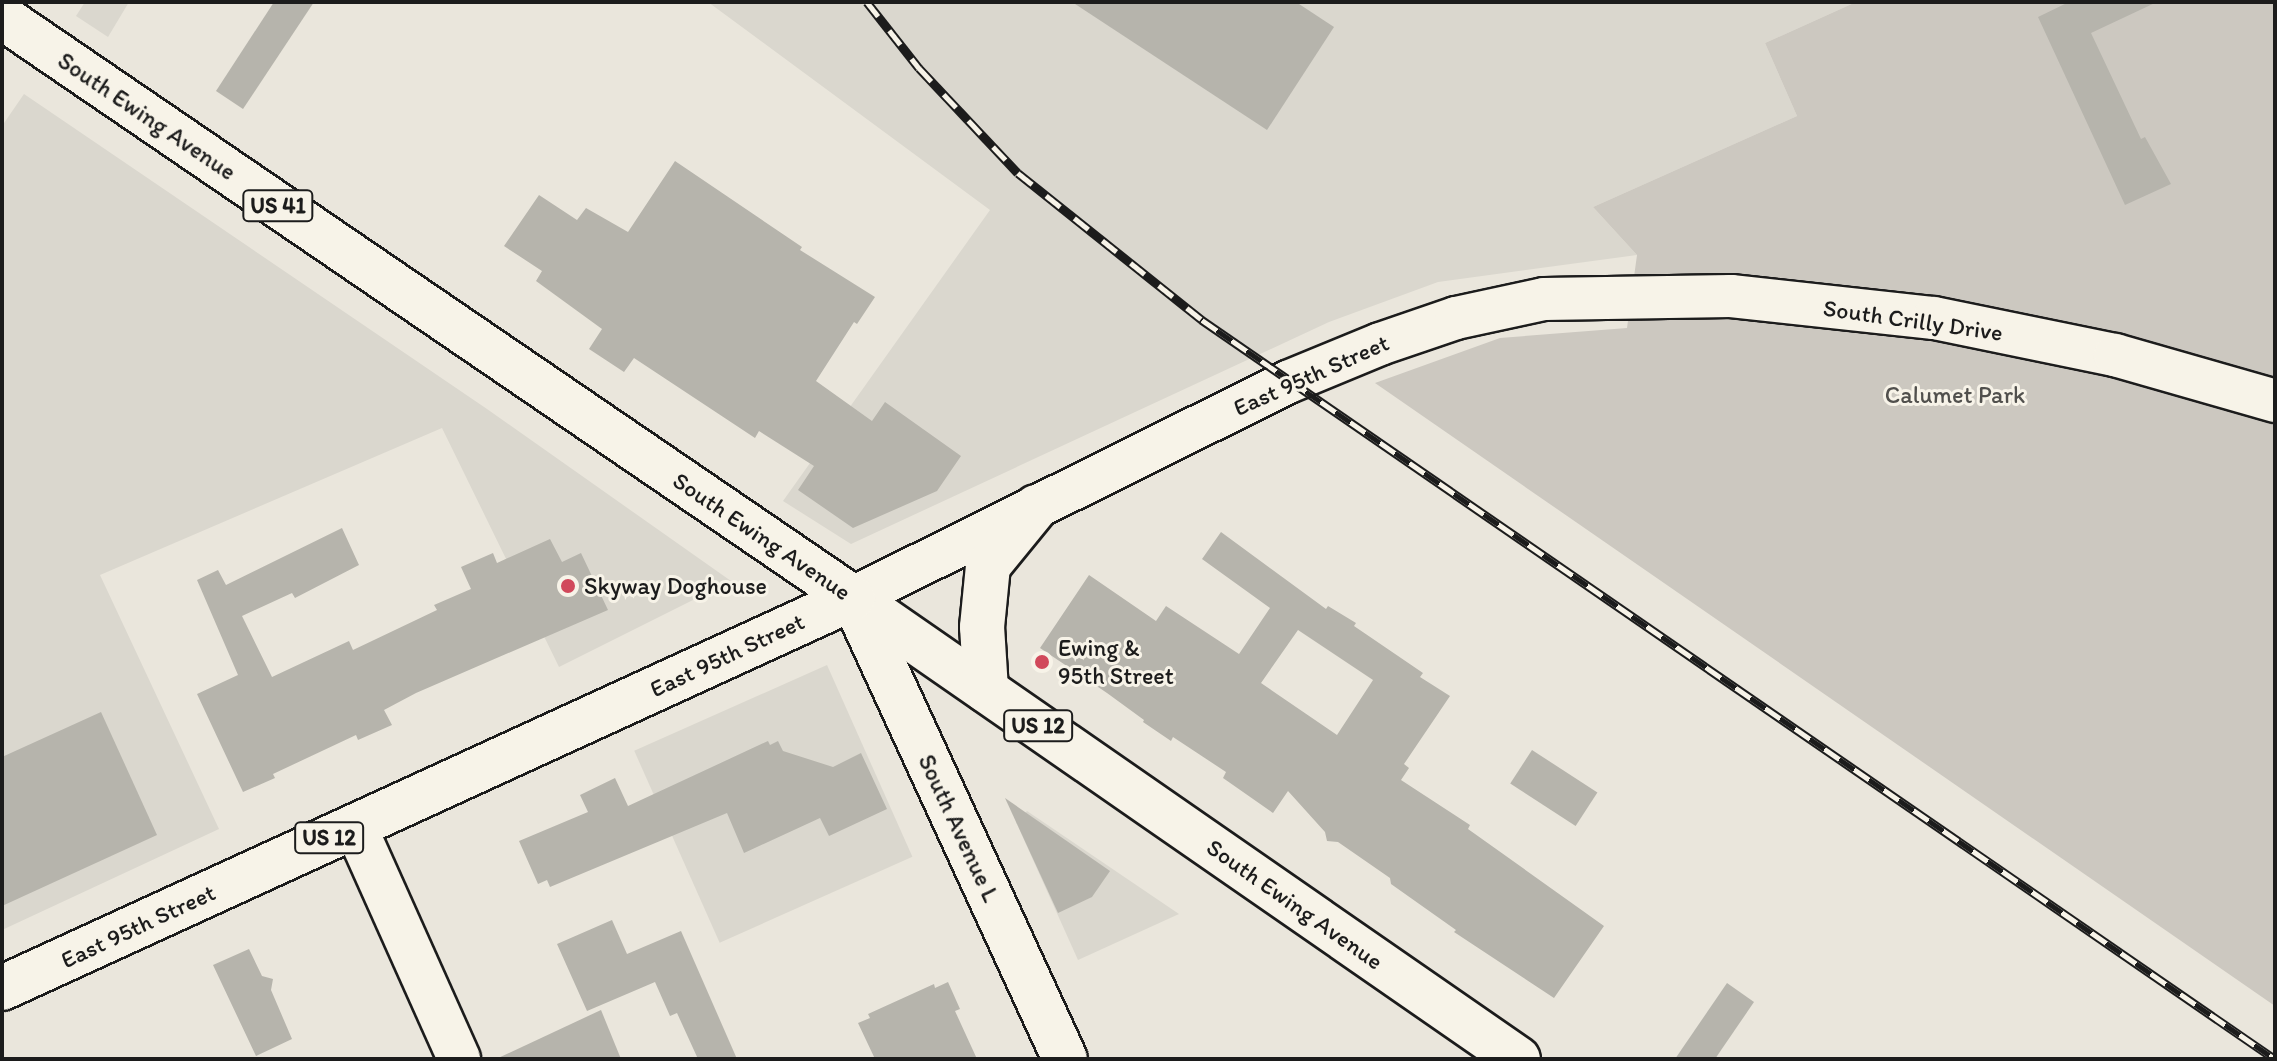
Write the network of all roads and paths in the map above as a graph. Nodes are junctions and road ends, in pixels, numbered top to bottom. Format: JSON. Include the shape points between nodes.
{"nodes":[{"id":1,"x":2,"y":17,"type":"edge"},
{"id":2,"x":1544,"y":299,"type":"joint"},
{"id":3,"x":2275,"y":401,"type":"edge"},
{"id":4,"x":1036,"y":507,"type":"junction"},
{"id":5,"x":853,"y":598,"type":"junction"},
{"id":6,"x":986,"y":690,"type":"junction"},
{"id":7,"x":355,"y":826,"type":"junction"},
{"id":8,"x":2,"y":988,"type":"edge"},
{"id":9,"x":459,"y":1059,"type":"edge"},
{"id":10,"x":1065,"y":1059,"type":"edge"},
{"id":11,"x":1518,"y":1059,"type":"edge"}],
"edges":[{"from":1,"to":5,"type":"main road","name":"South Ewing Avenue","number":"US 41"},
{"from":2,"to":3,"type":"street","name":"South Crilly Drive","via":[[1731,296],[1934,318],[2115,355]]},
{"from":2,"to":4,"type":"street","name":"East 95th Street","via":[[1456,318],[1367,349],[1288,382]]},
{"from":4,"to":5,"type":"street","name":"East 95th Street"},
{"from":4,"to":6,"type":"main road","via":[[988,566],[982,621]]},
{"from":5,"to":6,"type":"main road","name":"South Ewing Avenue","number":"US 12"},
{"from":5,"to":7,"type":"main road","name":"East 95th Street","number":"US 12"},
{"from":5,"to":10,"type":"main road","name":"South Avenue L"},
{"from":6,"to":11,"type":"main road","name":"South Ewing Avenue","number":"US 12"},
{"from":7,"to":8,"type":"main road","name":"East 95th Street","number":"US 12"},
{"from":7,"to":9,"type":"street"}]}
